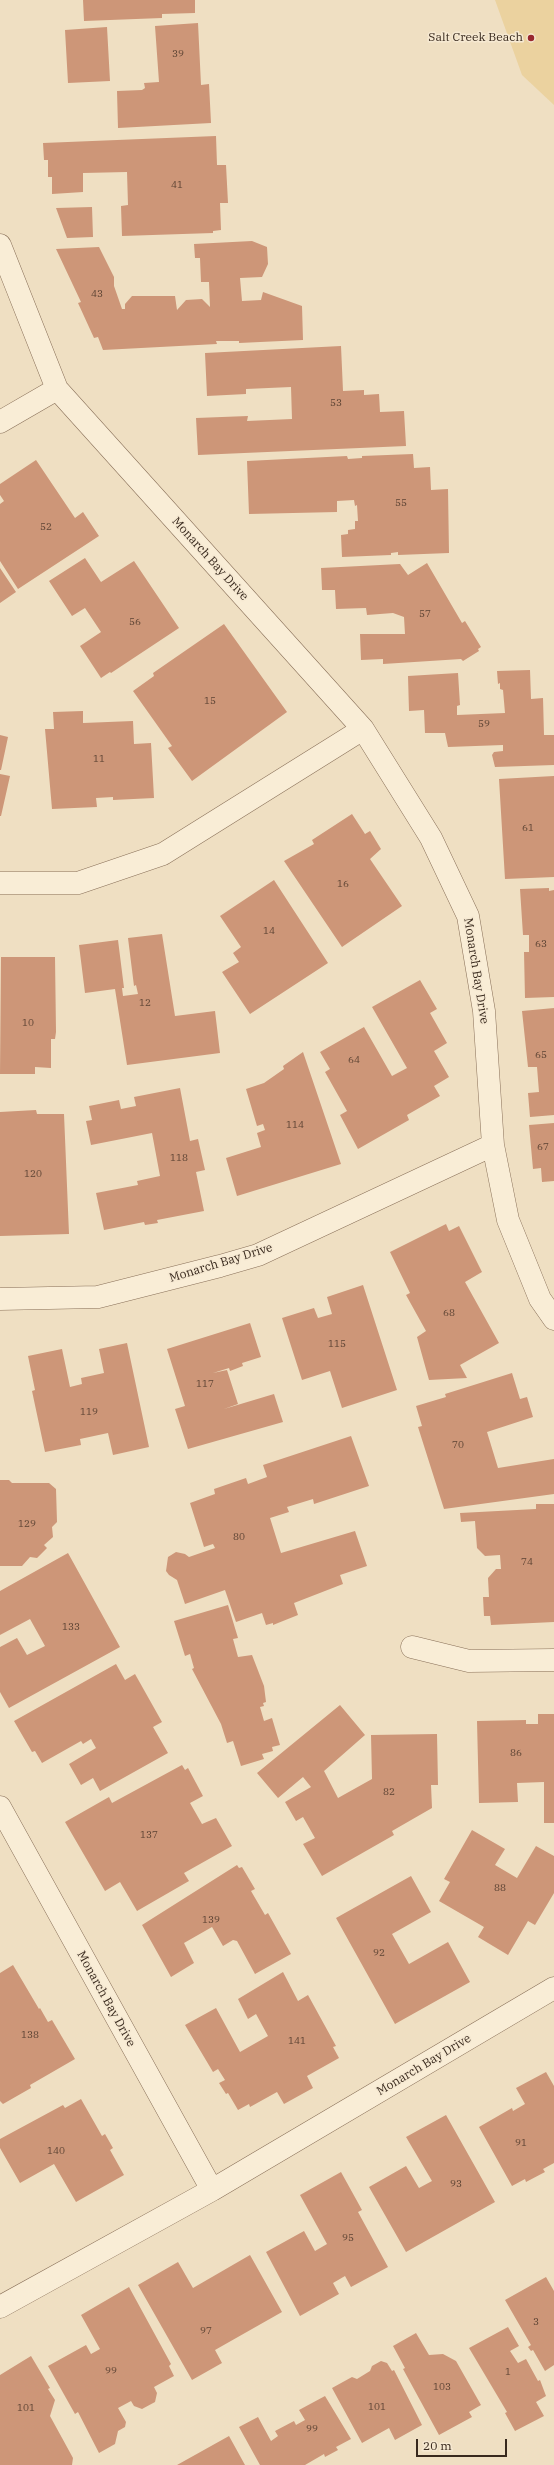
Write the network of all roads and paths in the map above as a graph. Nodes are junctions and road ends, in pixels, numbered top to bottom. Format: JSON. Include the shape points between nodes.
{"nodes":[{"id":1,"x":0,"y":245,"type":"edge"},
{"id":2,"x":57,"y":389,"type":"junction"},
{"id":3,"x":0,"y":422,"type":"edge"},
{"id":4,"x":363,"y":729,"type":"junction"},
{"id":5,"x":0,"y":883,"type":"edge"},
{"id":6,"x":493,"y":1145,"type":"junction"},
{"id":7,"x":0,"y":1299,"type":"edge"},
{"id":8,"x":554,"y":1319,"type":"edge"},
{"id":9,"x":412,"y":1647,"type":"dead end"},
{"id":10,"x":554,"y":1660,"type":"edge"},
{"id":11,"x":0,"y":1807,"type":"edge"},
{"id":12,"x":554,"y":1988,"type":"edge"},
{"id":13,"x":212,"y":2190,"type":"junction"},
{"id":14,"x":0,"y":2307,"type":"edge"}],
"edges":[{"from":1,"to":2,"type":"street","name":"Monarch Bay Drive"},
{"from":2,"to":3,"type":"street"},
{"from":2,"to":4,"type":"street","name":"Monarch Bay Drive"},
{"from":4,"to":5,"type":"street","via":[[163,854],[78,883]]},
{"from":4,"to":6,"type":"street","name":"Monarch Bay Drive","via":[[431,838],[468,916],[484,1011]]},
{"from":6,"to":7,"type":"street","name":"Monarch Bay Drive","via":[[258,1255],[98,1296]]},
{"from":6,"to":8,"type":"street","name":"Monarch Bay Drive","via":[[508,1220],[540,1299]]},
{"from":9,"to":10,"type":"street","via":[[469,1661]]},
{"from":11,"to":13,"type":"street","name":"Monarch Bay Drive"},
{"from":12,"to":13,"type":"street","name":"Monarch Bay Drive"},
{"from":13,"to":14,"type":"street","name":"Monarch Bay Drive"}]}
